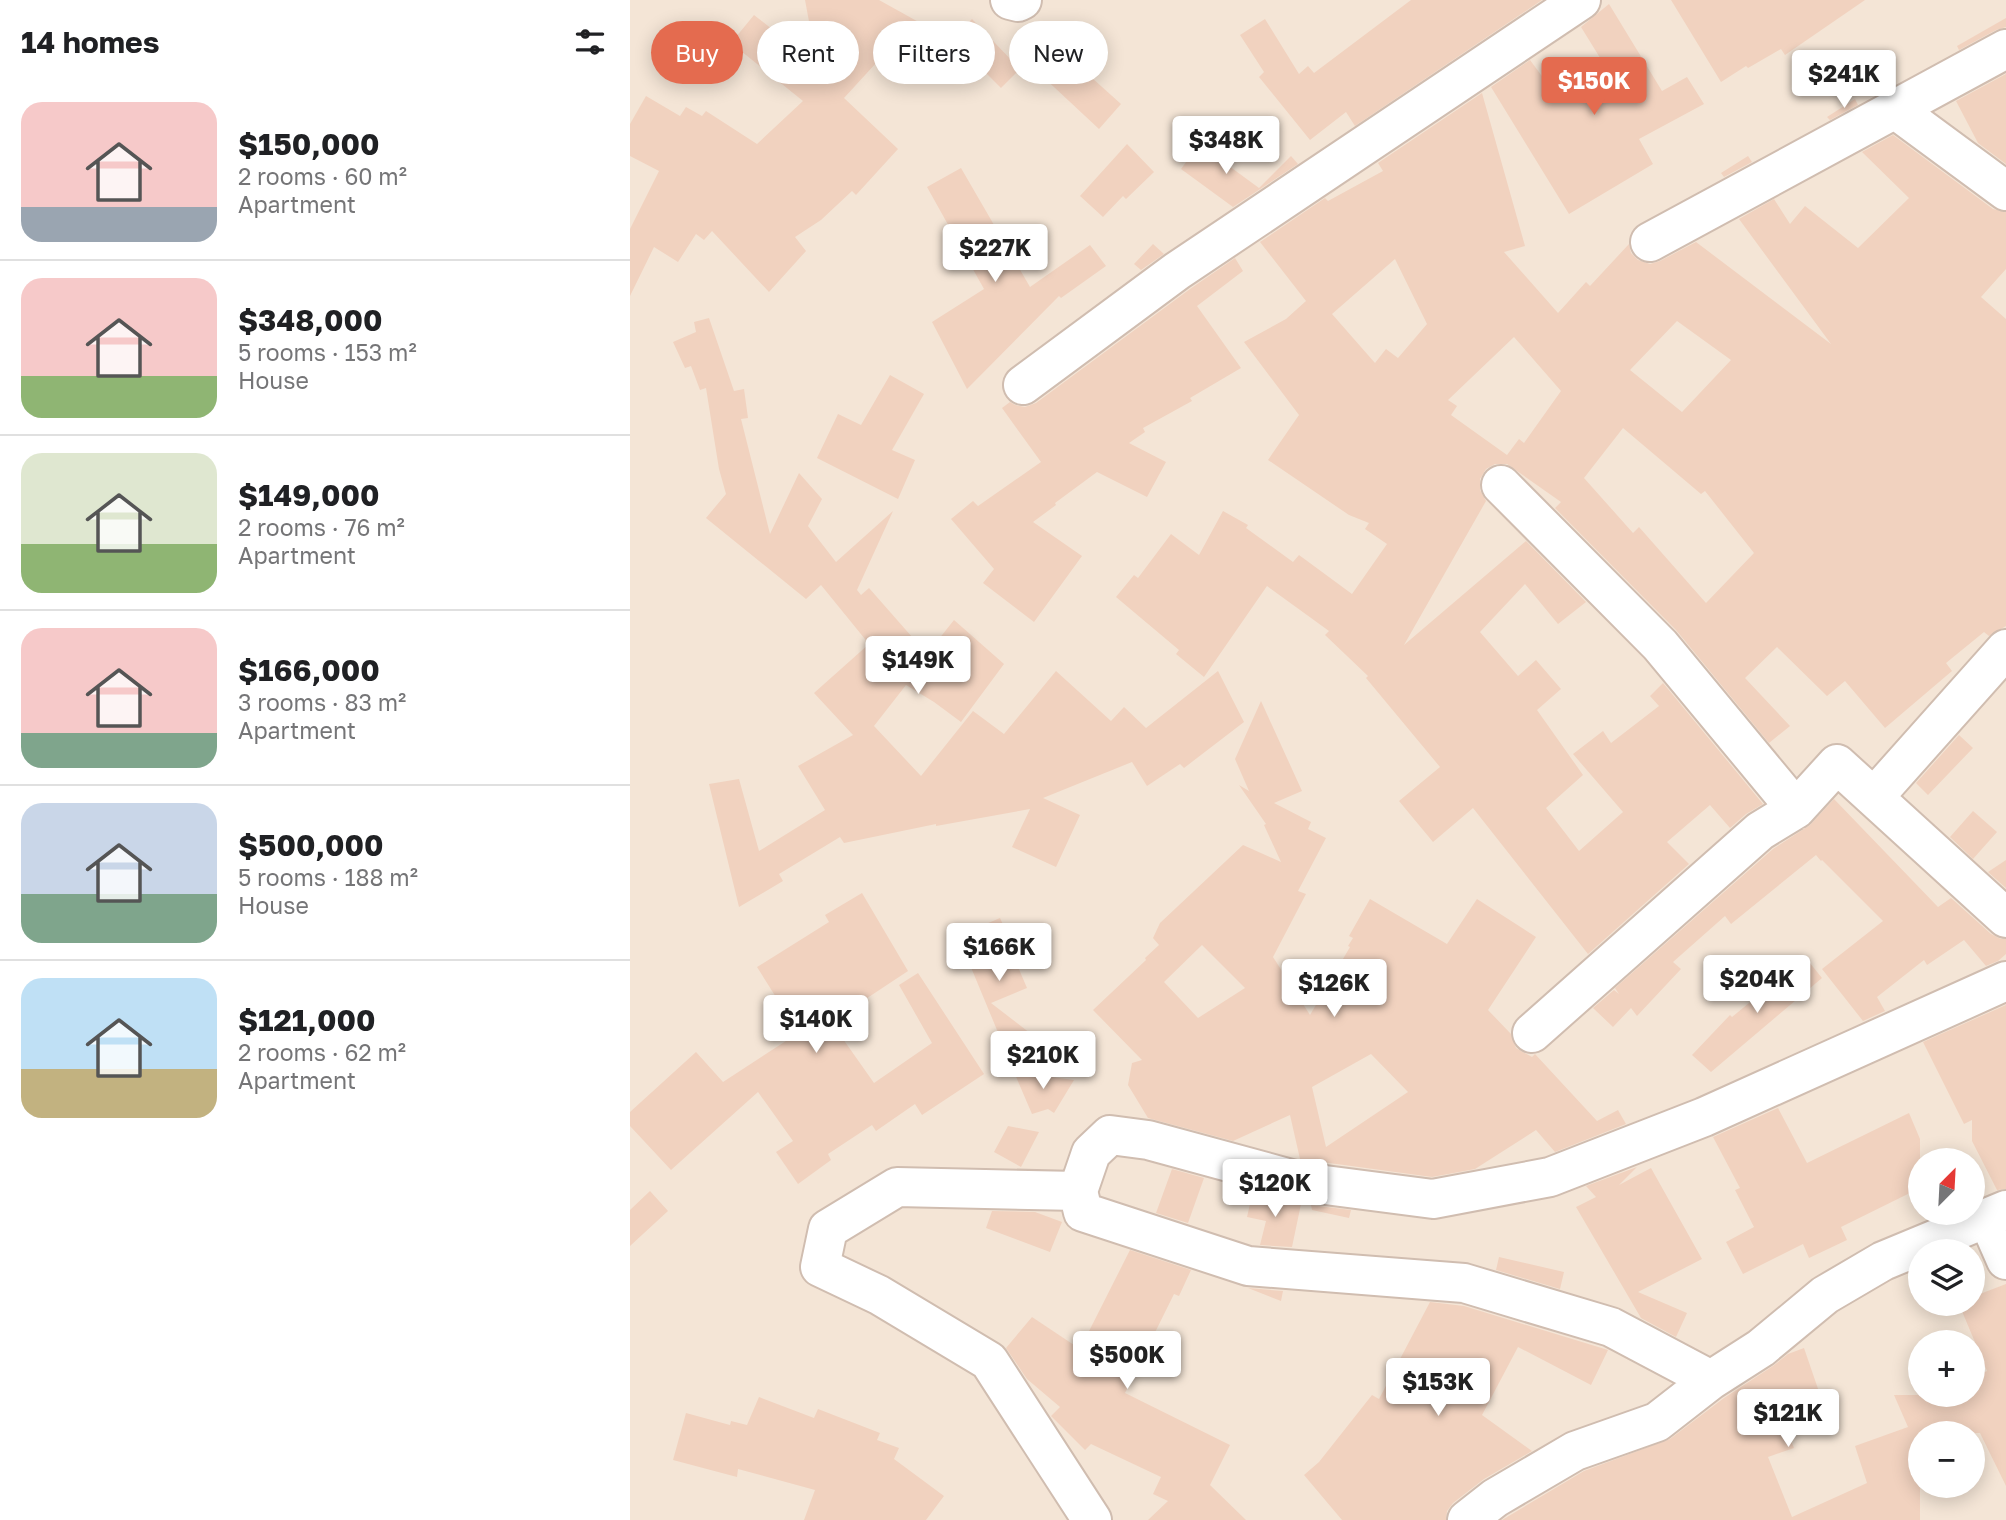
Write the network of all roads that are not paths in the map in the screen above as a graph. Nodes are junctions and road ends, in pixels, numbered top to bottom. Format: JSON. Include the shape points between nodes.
{"nodes":[{"id":1,"x":1010,"y":0,"type":"edge"},
{"id":2,"x":1022,"y":0,"type":"edge"},
{"id":3,"x":1581,"y":0,"type":"edge"},
{"id":4,"x":2006,"y":49,"type":"edge"},
{"id":5,"x":1896,"y":110,"type":"junction"},
{"id":6,"x":2006,"y":191,"type":"edge"},
{"id":7,"x":1650,"y":242,"type":"dead end"},
{"id":8,"x":1023,"y":386,"type":"dead end"},
{"id":9,"x":1501,"y":485,"type":"dead end"},
{"id":10,"x":2006,"y":649,"type":"edge"},
{"id":11,"x":1874,"y":797,"type":"junction"},
{"id":12,"x":1796,"y":808,"type":"junction"},
{"id":13,"x":2006,"y":918,"type":"edge"},
{"id":14,"x":2006,"y":981,"type":"edge"},
{"id":15,"x":1532,"y":1033,"type":"dead end"},
{"id":16,"x":1078,"y":1191,"type":"junction"},
{"id":17,"x":1997,"y":1214,"type":"edge"},
{"id":18,"x":2006,"y":1259,"type":"edge"},
{"id":19,"x":1711,"y":1380,"type":"junction"},
{"id":20,"x":1092,"y":1520,"type":"edge"},
{"id":21,"x":1467,"y":1520,"type":"edge"}],
"edges":[{"from":1,"to":2,"type":"street"},
{"from":3,"to":8,"type":"street","via":[[1177,271]]},
{"from":4,"to":5,"type":"street"},
{"from":5,"to":6,"type":"street"},
{"from":5,"to":7,"type":"street"},
{"from":9,"to":12,"type":"street","via":[[1660,645]]},
{"from":10,"to":11,"type":"street"},
{"from":11,"to":12,"type":"street","via":[[1837,764]]},
{"from":11,"to":13,"type":"street"},
{"from":12,"to":15,"type":"street","via":[[1760,831]]},
{"from":14,"to":16,"type":"street","via":[[1704,1118],[1550,1177],[1433,1199],[1302,1182],[1148,1140],[1110,1135],[1091,1153]]},
{"from":16,"to":19,"type":"street","via":[[1083,1212],[1248,1266],[1464,1283],[1611,1327]]},
{"from":16,"to":20,"type":"street","via":[[897,1187],[828,1229],[820,1267],[879,1295],[989,1361]]},
{"from":17,"to":18,"type":"street"},
{"from":17,"to":19,"type":"street","via":[[1883,1261],[1825,1295],[1761,1348]]},
{"from":19,"to":21,"type":"street","via":[[1657,1422],[1574,1451]]}]}
